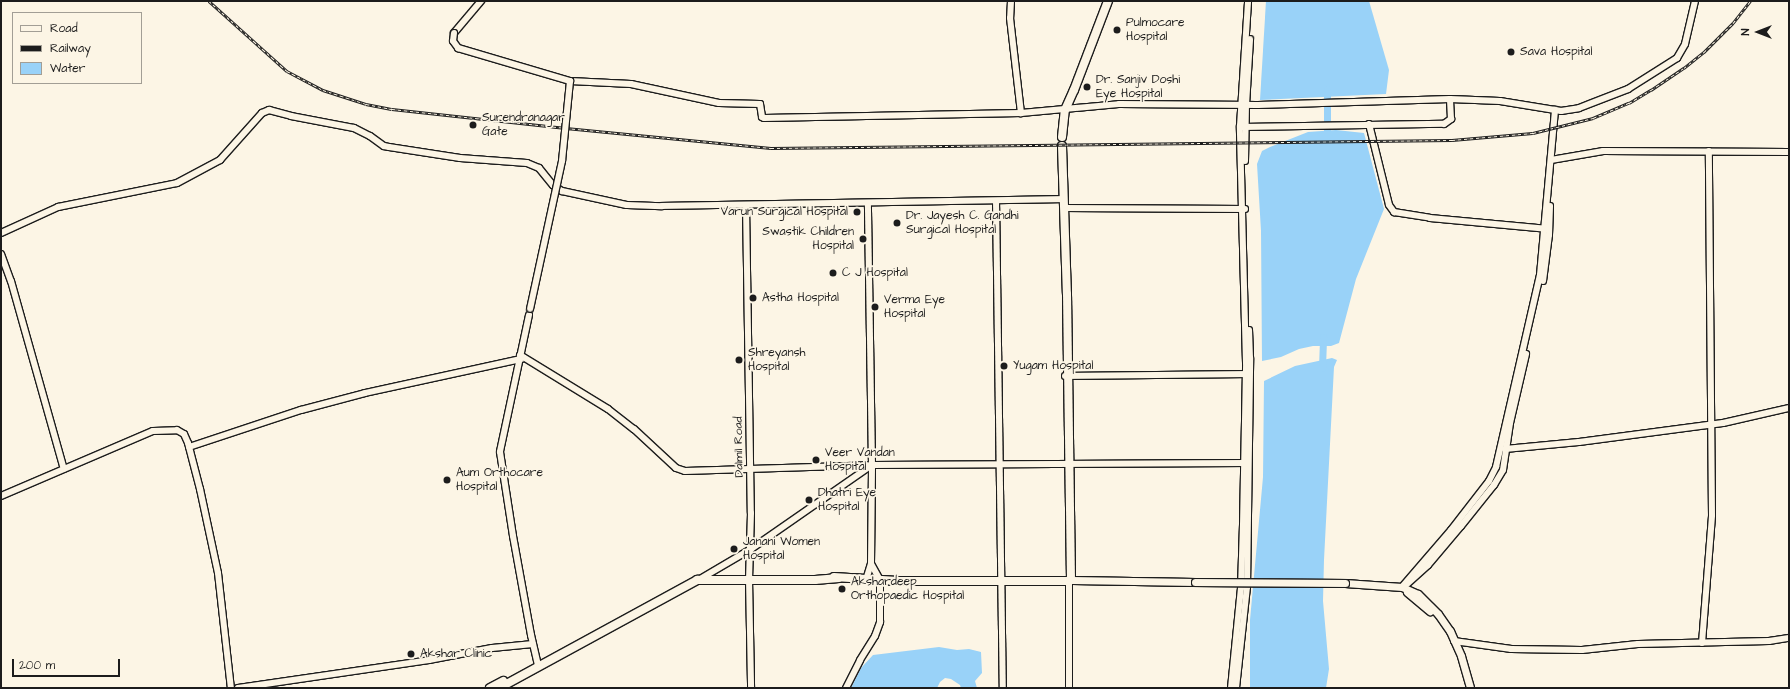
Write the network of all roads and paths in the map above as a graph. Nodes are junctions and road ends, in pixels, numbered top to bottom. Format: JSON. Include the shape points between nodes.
{"nodes":[{"id":1,"x":481,"y":1,"type":"edge"},
{"id":2,"x":1011,"y":1,"type":"edge"},
{"id":3,"x":1104,"y":1,"type":"edge"},
{"id":4,"x":1108,"y":1,"type":"edge"},
{"id":5,"x":1248,"y":1,"type":"edge"},
{"id":6,"x":1253,"y":1,"type":"edge"},
{"id":7,"x":1695,"y":1,"type":"edge"},
{"id":8,"x":1249,"y":19,"type":"junction"},
{"id":9,"x":570,"y":81,"type":"junction"},
{"id":10,"x":1450,"y":99,"type":"junction"},
{"id":11,"x":1068,"y":101,"type":"junction"},
{"id":12,"x":1244,"y":105,"type":"junction"},
{"id":13,"x":1065,"y":110,"type":"junction"},
{"id":14,"x":1555,"y":110,"type":"junction"},
{"id":15,"x":1021,"y":113,"type":"junction"},
{"id":16,"x":1370,"y":124,"type":"junction"},
{"id":17,"x":1243,"y":127,"type":"junction"},
{"id":18,"x":1062,"y":137,"type":"dead end"},
{"id":19,"x":1062,"y":146,"type":"dead end"},
{"id":20,"x":1709,"y":151,"type":"junction"},
{"id":21,"x":1789,"y":152,"type":"edge"},
{"id":22,"x":1551,"y":160,"type":"junction"},
{"id":23,"x":996,"y":201,"type":"junction"},
{"id":24,"x":868,"y":203,"type":"junction"},
{"id":25,"x":1064,"y":204,"type":"junction"},
{"id":26,"x":746,"y":205,"type":"junction"},
{"id":27,"x":1244,"y":209,"type":"junction"},
{"id":28,"x":1547,"y":229,"type":"junction"},
{"id":29,"x":1,"y":233,"type":"edge"},
{"id":30,"x":1,"y":254,"type":"edge"},
{"id":31,"x":520,"y":358,"type":"junction"},
{"id":32,"x":1247,"y":374,"type":"junction"},
{"id":33,"x":1067,"y":376,"type":"junction"},
{"id":34,"x":1789,"y":408,"type":"edge"},
{"id":35,"x":1710,"y":425,"type":"junction"},
{"id":36,"x":189,"y":447,"type":"junction"},
{"id":37,"x":1504,"y":449,"type":"junction"},
{"id":38,"x":1246,"y":463,"type":"junction"},
{"id":39,"x":1000,"y":464,"type":"junction"},
{"id":40,"x":1068,"y":464,"type":"junction"},
{"id":41,"x":872,"y":465,"type":"junction"},
{"id":42,"x":64,"y":468,"type":"junction"},
{"id":43,"x":750,"y":468,"type":"junction"},
{"id":44,"x":1,"y":495,"type":"edge"},
{"id":45,"x":751,"y":549,"type":"junction"},
{"id":46,"x":871,"y":564,"type":"junction"},
{"id":47,"x":700,"y":579,"type":"junction"},
{"id":48,"x":752,"y":579,"type":"junction"},
{"id":49,"x":1069,"y":579,"type":"junction"},
{"id":50,"x":866,"y":580,"type":"junction"},
{"id":51,"x":880,"y":580,"type":"junction"},
{"id":52,"x":1001,"y":580,"type":"junction"},
{"id":53,"x":1402,"y":587,"type":"junction"},
{"id":54,"x":1789,"y":638,"type":"edge"},
{"id":55,"x":1454,"y":641,"type":"junction"},
{"id":56,"x":533,"y":642,"type":"junction"},
{"id":57,"x":1702,"y":643,"type":"junction"},
{"id":58,"x":538,"y":665,"type":"junction"},
{"id":59,"x":231,"y":688,"type":"edge"},
{"id":60,"x":238,"y":688,"type":"edge"},
{"id":61,"x":490,"y":688,"type":"edge"},
{"id":62,"x":499,"y":688,"type":"edge"},
{"id":63,"x":751,"y":688,"type":"edge"},
{"id":64,"x":846,"y":688,"type":"edge"},
{"id":65,"x":1003,"y":688,"type":"edge"},
{"id":66,"x":1069,"y":688,"type":"edge"},
{"id":67,"x":1231,"y":688,"type":"edge"},
{"id":68,"x":1236,"y":688,"type":"edge"},
{"id":69,"x":1466,"y":688,"type":"edge"},
{"id":70,"x":1470,"y":688,"type":"edge"}],
"edges":[{"from":1,"to":9,"type":"street","bridge":true,"via":[[454,33],[453,41],[458,48]]},
{"from":2,"to":15,"type":"street","via":[[1010,18]]},
{"from":3,"to":11,"type":"highway","via":[[1070,88]]},
{"from":4,"to":11,"type":"highway"},
{"from":5,"to":8,"type":"street"},
{"from":6,"to":8,"type":"street"},
{"from":7,"to":14,"type":"street","via":[[1685,44],[1677,58],[1628,90],[1579,108]]},
{"from":8,"to":12,"type":"street"},
{"from":9,"to":15,"type":"street","via":[[631,84],[712,102],[760,104],[764,118]]},
{"from":9,"to":31,"type":"street","bridge":true,"via":[[562,161]]},
{"from":10,"to":12,"type":"street"},
{"from":10,"to":14,"type":"street","via":[[1500,101]]},
{"from":10,"to":16,"type":"street","via":[[1451,119],[1444,124]]},
{"from":11,"to":13,"type":"highway"},
{"from":12,"to":13,"type":"street","via":[[1119,104]]},
{"from":12,"to":17,"type":"street"},
{"from":13,"to":15,"type":"street"},
{"from":13,"to":18,"type":"highway"},
{"from":14,"to":22,"type":"street"},
{"from":16,"to":17,"type":"street"},
{"from":16,"to":28,"type":"street","via":[[1388,205],[1394,212]]},
{"from":17,"to":27,"type":"street"},
{"from":19,"to":25,"type":"highway"},
{"from":20,"to":21,"type":"street"},
{"from":20,"to":22,"type":"street","via":[[1603,151]]},
{"from":20,"to":35,"type":"street"},
{"from":22,"to":28,"type":"street"},
{"from":23,"to":24,"type":"street"},
{"from":23,"to":25,"type":"street"},
{"from":23,"to":39,"type":"street"},
{"from":24,"to":26,"type":"street"},
{"from":24,"to":41,"type":"street"},
{"from":25,"to":27,"type":"street"},
{"from":25,"to":33,"type":"highway"},
{"from":26,"to":29,"type":"street","via":[[627,205],[584,197],[562,191],[539,168],[527,163],[460,158],[384,146],[354,128],[269,110],[262,113],[220,160],[177,183],[58,207]]},
{"from":26,"to":43,"type":"street","name":"Dalmil Road"},
{"from":27,"to":32,"type":"street"},
{"from":28,"to":37,"type":"street","via":[[1537,287],[1506,421]]},
{"from":30,"to":42,"type":"street"},
{"from":31,"to":36,"type":"street","via":[[307,408]]},
{"from":31,"to":43,"type":"street","via":[[608,409],[676,468]]},
{"from":31,"to":56,"type":"street","via":[[501,459]]},
{"from":32,"to":33,"type":"street"},
{"from":32,"to":38,"type":"street"},
{"from":33,"to":40,"type":"highway"},
{"from":34,"to":35,"type":"street"},
{"from":35,"to":37,"type":"street"},
{"from":35,"to":57,"type":"street","via":[[1712,515]]},
{"from":36,"to":42,"type":"street","via":[[184,434],[177,430],[153,432]]},
{"from":36,"to":59,"type":"street","via":[[218,573]]},
{"from":37,"to":53,"type":"street","via":[[1489,481],[1434,552]]},
{"from":38,"to":40,"type":"street"},
{"from":38,"to":67,"type":"street","via":[[1241,588]]},
{"from":38,"to":68,"type":"street","via":[[1247,587]]},
{"from":39,"to":40,"type":"street"},
{"from":39,"to":41,"type":"street"},
{"from":39,"to":52,"type":"street"},
{"from":40,"to":49,"type":"highway"},
{"from":41,"to":43,"type":"street"},
{"from":41,"to":45,"type":"street"},
{"from":41,"to":46,"type":"street"},
{"from":42,"to":44,"type":"street"},
{"from":43,"to":45,"type":"street","name":"Dalmil Road"},
{"from":45,"to":47,"type":"street"},
{"from":45,"to":48,"type":"street","name":"Dalmil Road"},
{"from":46,"to":50,"type":"street"},
{"from":46,"to":51,"type":"street"},
{"from":47,"to":48,"type":"highway"},
{"from":47,"to":58,"type":"highway"},
{"from":48,"to":50,"type":"highway"},
{"from":48,"to":63,"type":"street","name":"Dalmil Road"},
{"from":49,"to":52,"type":"highway"},
{"from":49,"to":53,"type":"main road","bridge":true,"via":[[1345,583]]},
{"from":49,"to":66,"type":"street"},
{"from":50,"to":51,"type":"highway"},
{"from":51,"to":52,"type":"highway","via":[[893,580],[899,577]]},
{"from":51,"to":64,"type":"street","via":[[878,630]]},
{"from":52,"to":65,"type":"street"},
{"from":53,"to":55,"type":"main road","via":[[1418,594],[1429,604]]},
{"from":53,"to":69,"type":"main road","via":[[1428,609],[1443,627],[1457,657]]},
{"from":54,"to":57,"type":"street"},
{"from":55,"to":57,"type":"street","via":[[1511,650],[1593,650],[1638,644]]},
{"from":55,"to":70,"type":"main road"},
{"from":56,"to":58,"type":"street"},
{"from":56,"to":60,"type":"street"},
{"from":58,"to":61,"type":"highway"},
{"from":58,"to":62,"type":"highway"}]}
